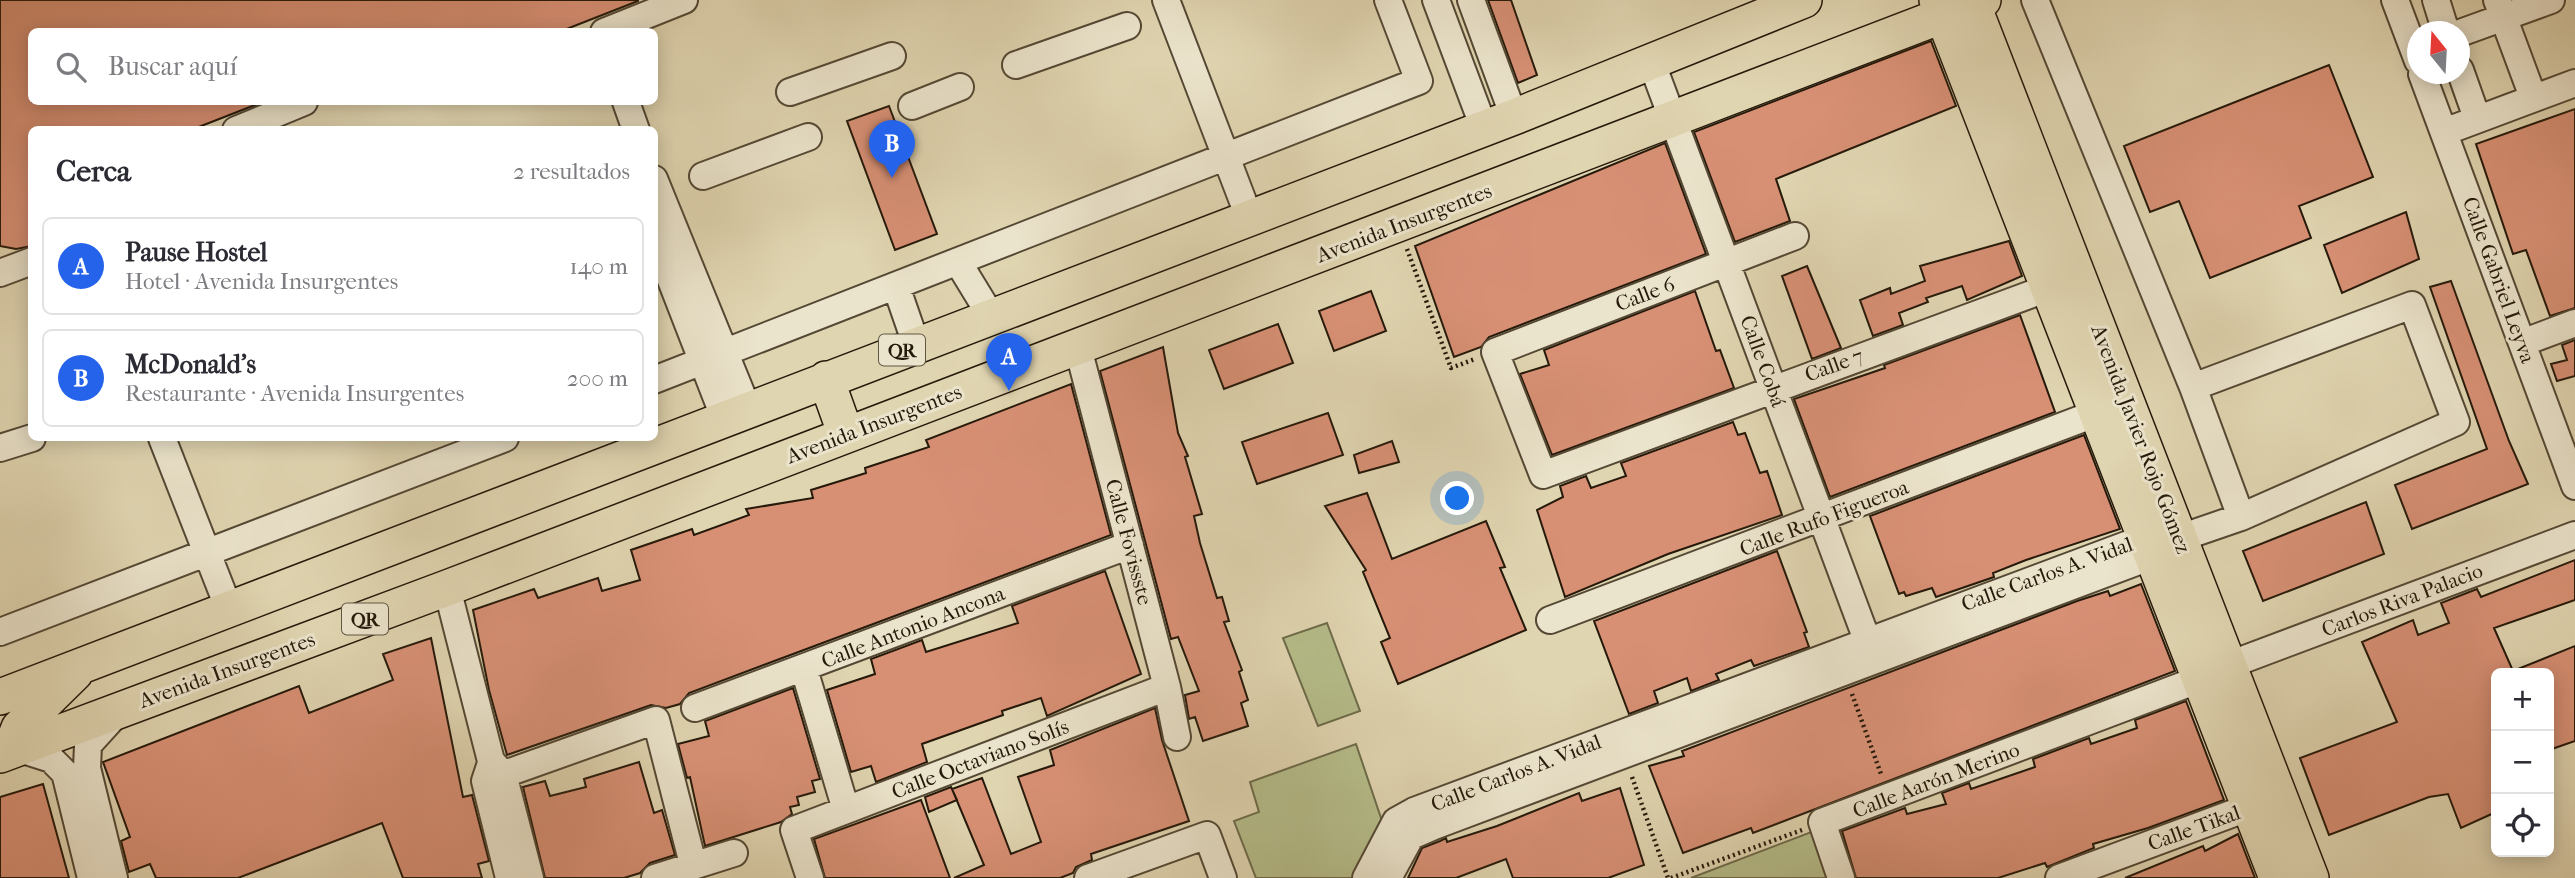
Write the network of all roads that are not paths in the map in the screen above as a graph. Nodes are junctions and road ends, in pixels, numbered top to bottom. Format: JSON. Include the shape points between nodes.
{"nodes":[{"id":1,"x":684,"y":0,"type":"edge"},
{"id":2,"x":1167,"y":0,"type":"edge"},
{"id":3,"x":1388,"y":0,"type":"edge"},
{"id":4,"x":1436,"y":0,"type":"edge"},
{"id":5,"x":1471,"y":0,"type":"edge"},
{"id":6,"x":1804,"y":0,"type":"edge"},
{"id":7,"x":2035,"y":0,"type":"edge"},
{"id":8,"x":2395,"y":0,"type":"edge"},
{"id":9,"x":2436,"y":0,"type":"edge"},
{"id":10,"x":2551,"y":0,"type":"edge"},
{"id":11,"x":1961,"y":4,"type":"edge"},
{"id":12,"x":2500,"y":8,"type":"edge"},
{"id":13,"x":2443,"y":21,"type":"edge"},
{"id":14,"x":1127,"y":26,"type":"dead end"},
{"id":15,"x":2470,"y":26,"type":"edge"},
{"id":16,"x":614,"y":28,"type":"edge"},
{"id":17,"x":2407,"y":33,"type":"edge"},
{"id":18,"x":892,"y":56,"type":"dead end"},
{"id":19,"x":1651,"y":61,"type":"junction"},
{"id":20,"x":1016,"y":65,"type":"dead end"},
{"id":21,"x":2575,"y":83,"type":"edge"},
{"id":22,"x":2426,"y":84,"type":"edge"},
{"id":23,"x":2464,"y":84,"type":"edge"},
{"id":24,"x":960,"y":87,"type":"dead end"},
{"id":25,"x":790,"y":92,"type":"dead end"},
{"id":26,"x":2533,"y":97,"type":"junction"},
{"id":27,"x":297,"y":105,"type":"edge"},
{"id":28,"x":627,"y":105,"type":"edge"},
{"id":29,"x":912,"y":106,"type":"dead end"},
{"id":30,"x":2477,"y":118,"type":"junction"},
{"id":31,"x":1673,"y":121,"type":"junction"},
{"id":32,"x":1499,"y":122,"type":"junction"},
{"id":33,"x":246,"y":126,"type":"edge"},
{"id":34,"x":635,"y":126,"type":"edge"},
{"id":35,"x":2444,"y":132,"type":"junction"},
{"id":36,"x":808,"y":137,"type":"dead end"},
{"id":37,"x":1227,"y":157,"type":"junction"},
{"id":38,"x":703,"y":176,"type":"dead end"},
{"id":39,"x":1249,"y":217,"type":"junction"},
{"id":40,"x":1796,"y":236,"type":"dead end"},
{"id":41,"x":658,"y":246,"type":"edge"},
{"id":42,"x":28,"y":262,"type":"edge"},
{"id":43,"x":958,"y":262,"type":"junction"},
{"id":44,"x":1726,"y":262,"type":"junction"},
{"id":45,"x":0,"y":273,"type":"edge"},
{"id":46,"x":896,"y":286,"type":"junction"},
{"id":47,"x":2049,"y":288,"type":"junction"},
{"id":48,"x":990,"y":316,"type":"junction"},
{"id":49,"x":2575,"y":323,"type":"edge"},
{"id":50,"x":2522,"y":343,"type":"junction"},
{"id":51,"x":916,"y":345,"type":"junction"},
{"id":52,"x":1077,"y":348,"type":"junction"},
{"id":53,"x":714,"y":357,"type":"junction"},
{"id":54,"x":658,"y":378,"type":"edge"},
{"id":55,"x":826,"y":379,"type":"junction"},
{"id":56,"x":2193,"y":387,"type":"junction"},
{"id":57,"x":1773,"y":388,"type":"junction"},
{"id":58,"x":2097,"y":413,"type":"junction"},
{"id":59,"x":736,"y":414,"type":"junction"},
{"id":60,"x":846,"y":435,"type":"junction"},
{"id":61,"x":28,"y":439,"type":"edge"},
{"id":62,"x":163,"y":441,"type":"edge"},
{"id":63,"x":497,"y":441,"type":"edge"},
{"id":64,"x":0,"y":448,"type":"edge"},
{"id":65,"x":1542,"y":475,"type":"joint"},
{"id":66,"x":2575,"y":486,"type":"edge"},
{"id":67,"x":2241,"y":517,"type":"junction"},
{"id":68,"x":1822,"y":519,"type":"junction"},
{"id":69,"x":2575,"y":535,"type":"edge"},
{"id":70,"x":2159,"y":544,"type":"junction"},
{"id":71,"x":1130,"y":545,"type":"junction"},
{"id":72,"x":207,"y":552,"type":"junction"},
{"id":73,"x":447,"y":588,"type":"junction"},
{"id":74,"x":229,"y":609,"type":"junction"},
{"id":75,"x":1550,"y":620,"type":"dead end"},
{"id":76,"x":0,"y":632,"type":"edge"},
{"id":77,"x":1871,"y":650,"type":"junction"},
{"id":78,"x":82,"y":665,"type":"junction"},
{"id":79,"x":804,"y":669,"type":"junction"},
{"id":80,"x":2214,"y":672,"type":"junction"},
{"id":81,"x":1167,"y":687,"type":"junction"},
{"id":82,"x":0,"y":697,"type":"edge"},
{"id":83,"x":695,"y":708,"type":"dead end"},
{"id":84,"x":120,"y":710,"type":"junction"},
{"id":85,"x":1177,"y":737,"type":"dead end"},
{"id":86,"x":8,"y":752,"type":"edge"},
{"id":87,"x":493,"y":772,"type":"junction"},
{"id":88,"x":2250,"y":807,"type":"junction"},
{"id":89,"x":846,"y":810,"type":"junction"},
{"id":90,"x":734,"y":853,"type":"dead end"},
{"id":91,"x":693,"y":864,"type":"junction"},
{"id":92,"x":91,"y":878,"type":"edge"},
{"id":93,"x":114,"y":878,"type":"edge"},
{"id":94,"x":509,"y":878,"type":"edge"},
{"id":95,"x":530,"y":878,"type":"edge"},
{"id":96,"x":655,"y":878,"type":"edge"},
{"id":97,"x":810,"y":878,"type":"edge"},
{"id":98,"x":1088,"y":878,"type":"edge"},
{"id":99,"x":1223,"y":878,"type":"edge"},
{"id":100,"x":1366,"y":878,"type":"edge"},
{"id":101,"x":1388,"y":878,"type":"edge"},
{"id":102,"x":1841,"y":878,"type":"edge"},
{"id":103,"x":2059,"y":878,"type":"edge"},
{"id":104,"x":2277,"y":878,"type":"edge"},
{"id":105,"x":2311,"y":878,"type":"edge"}],
"edges":[{"from":1,"to":16,"type":"street"},
{"from":2,"to":37,"type":"street"},
{"from":3,"to":37,"type":"street","via":[[1419,81]]},
{"from":4,"to":32,"type":"street"},
{"from":5,"to":32,"type":"street"},
{"from":6,"to":19,"type":"main road","number":"QR"},
{"from":7,"to":56,"type":"street"},
{"from":8,"to":17,"type":"street"},
{"from":9,"to":13,"type":"street"},
{"from":10,"to":12,"type":"street"},
{"from":11,"to":31,"type":"main road","name":"Avenida Insurgentes","number":"QR"},
{"from":11,"to":47,"type":"main road","name":"Avenida Javier Rojo Gómez"},
{"from":11,"to":70,"type":"main road","name":"Avenida Javier Rojo Gómez"},
{"from":12,"to":15,"type":"street"},
{"from":12,"to":26,"type":"street"},
{"from":14,"to":20,"type":"street"},
{"from":18,"to":25,"type":"street"},
{"from":19,"to":31,"type":"street","name":"Calle Cobá"},
{"from":19,"to":32,"type":"main road","number":"QR"},
{"from":21,"to":26,"type":"street"},
{"from":22,"to":35,"type":"street","name":"Calle Gabriel Leyva"},
{"from":23,"to":30,"type":"street"},
{"from":24,"to":29,"type":"street"},
{"from":26,"to":30,"type":"street"},
{"from":27,"to":33,"type":"street"},
{"from":28,"to":34,"type":"street"},
{"from":30,"to":35,"type":"street"},
{"from":31,"to":44,"type":"street","name":"Calle Cobá"},
{"from":31,"to":52,"type":"main road","name":"Avenida Insurgentes","number":"QR"},
{"from":32,"to":39,"type":"main road","number":"QR"},
{"from":35,"to":50,"type":"street","name":"Calle Gabriel Leyva"},
{"from":36,"to":38,"type":"street"},
{"from":37,"to":39,"type":"street"},
{"from":37,"to":43,"type":"street"},
{"from":39,"to":48,"type":"main road","number":"QR"},
{"from":40,"to":44,"type":"street","name":"Calle 6"},
{"from":41,"to":53,"type":"street"},
{"from":42,"to":45,"type":"street"},
{"from":43,"to":46,"type":"street"},
{"from":43,"to":48,"type":"street"},
{"from":44,"to":57,"type":"street","name":"Calle Cobá"},
{"from":44,"to":65,"type":"street","name":"Calle 6","via":[[1495,352]]},
{"from":46,"to":51,"type":"street"},
{"from":46,"to":53,"type":"street"},
{"from":47,"to":57,"type":"street","name":"Calle 7"},
{"from":47,"to":58,"type":"main road","name":"Avenida Javier Rojo Gómez"},
{"from":48,"to":51,"type":"main road","number":"QR"},
{"from":49,"to":50,"type":"street"},
{"from":50,"to":66,"type":"street","name":"Calle Gabriel Leyva"},
{"from":51,"to":55,"type":"main road","number":"QR"},
{"from":52,"to":60,"type":"main road","name":"Avenida Insurgentes","number":"QR"},
{"from":52,"to":71,"type":"street","name":"Calle Fovissste"},
{"from":53,"to":54,"type":"street"},
{"from":53,"to":59,"type":"street"},
{"from":55,"to":59,"type":"main road","number":"QR"},
{"from":55,"to":60,"type":"main road"},
{"from":56,"to":67,"type":"street"},
{"from":56,"to":67,"type":"street","name":"Calle Carlos A. Vidal","via":[[2412,305],[2456,422]]},
{"from":57,"to":65,"type":"street","name":"Calle 7"},
{"from":57,"to":68,"type":"street","name":"Calle Cobá"},
{"from":58,"to":68,"type":"street","name":"Calle Rufo Figueroa"},
{"from":58,"to":70,"type":"main road","name":"Avenida Javier Rojo Gómez"},
{"from":59,"to":74,"type":"main road","number":"QR"},
{"from":60,"to":73,"type":"main road","name":"Avenida Insurgentes","number":"QR"},
{"from":61,"to":64,"type":"street"},
{"from":62,"to":72,"type":"street"},
{"from":63,"to":72,"type":"street"},
{"from":67,"to":70,"type":"street","name":"Calle Carlos A. Vidal"},
{"from":68,"to":75,"type":"street","name":"Calle Rufo Figueroa"},
{"from":68,"to":77,"type":"street","name":"Calle Cobá"},
{"from":69,"to":80,"type":"street","name":"Carlos Riva Palacio"},
{"from":70,"to":77,"type":"street","name":"Calle Carlos A. Vidal"},
{"from":70,"to":80,"type":"main road","name":"Avenida Javier Rojo Gómez"},
{"from":71,"to":79,"type":"street","name":"Calle Antonio Ancona"},
{"from":71,"to":81,"type":"street","name":"Calle Fovissste"},
{"from":72,"to":74,"type":"street"},
{"from":72,"to":76,"type":"street"},
{"from":73,"to":84,"type":"main road","name":"Avenida Insurgentes","number":"QR"},
{"from":73,"to":87,"type":"street"},
{"from":74,"to":78,"type":"main road","number":"QR"},
{"from":77,"to":100,"type":"street","name":"Calle Carlos A. Vidal","via":[[1414,811],[1396,821]]},
{"from":77,"to":101,"type":"street","name":"Calle Carlos A. Vidal","via":[[1845,673],[1411,836]]},
{"from":78,"to":82,"type":"main road","number":"QR"},
{"from":78,"to":86,"type":"main road","via":[[19,728]]},
{"from":79,"to":83,"type":"street","name":"Calle Antonio Ancona"},
{"from":79,"to":89,"type":"street"},
{"from":80,"to":88,"type":"main road","name":"Avenida Javier Rojo Gómez"},
{"from":80,"to":102,"type":"street","name":"Calle Aarón Merino","via":[[1822,822]]},
{"from":80,"to":105,"type":"main road","name":"Avenida Javier Rojo Gómez"},
{"from":81,"to":85,"type":"street","name":"Calle Fovissste"},
{"from":81,"to":89,"type":"street","name":"Calle Octaviano Solís"},
{"from":84,"to":86,"type":"main road","name":"Avenida Insurgentes","number":"QR"},
{"from":84,"to":93,"type":"street","via":[[88,745],[88,768]]},
{"from":86,"to":92,"type":"street","via":[[51,759],[65,773]]},
{"from":87,"to":91,"type":"street","via":[[656,720]]},
{"from":87,"to":94,"type":"street"},
{"from":87,"to":95,"type":"street"},
{"from":88,"to":103,"type":"street","name":"Calle Tikal"},
{"from":88,"to":104,"type":"main road","name":"Avenida Javier Rojo Gómez"},
{"from":89,"to":97,"type":"street","name":"Calle Octaviano Solís","via":[[794,830]]},
{"from":90,"to":91,"type":"street"},
{"from":91,"to":96,"type":"street"},
{"from":98,"to":99,"type":"street","via":[[1207,835]]}]}
